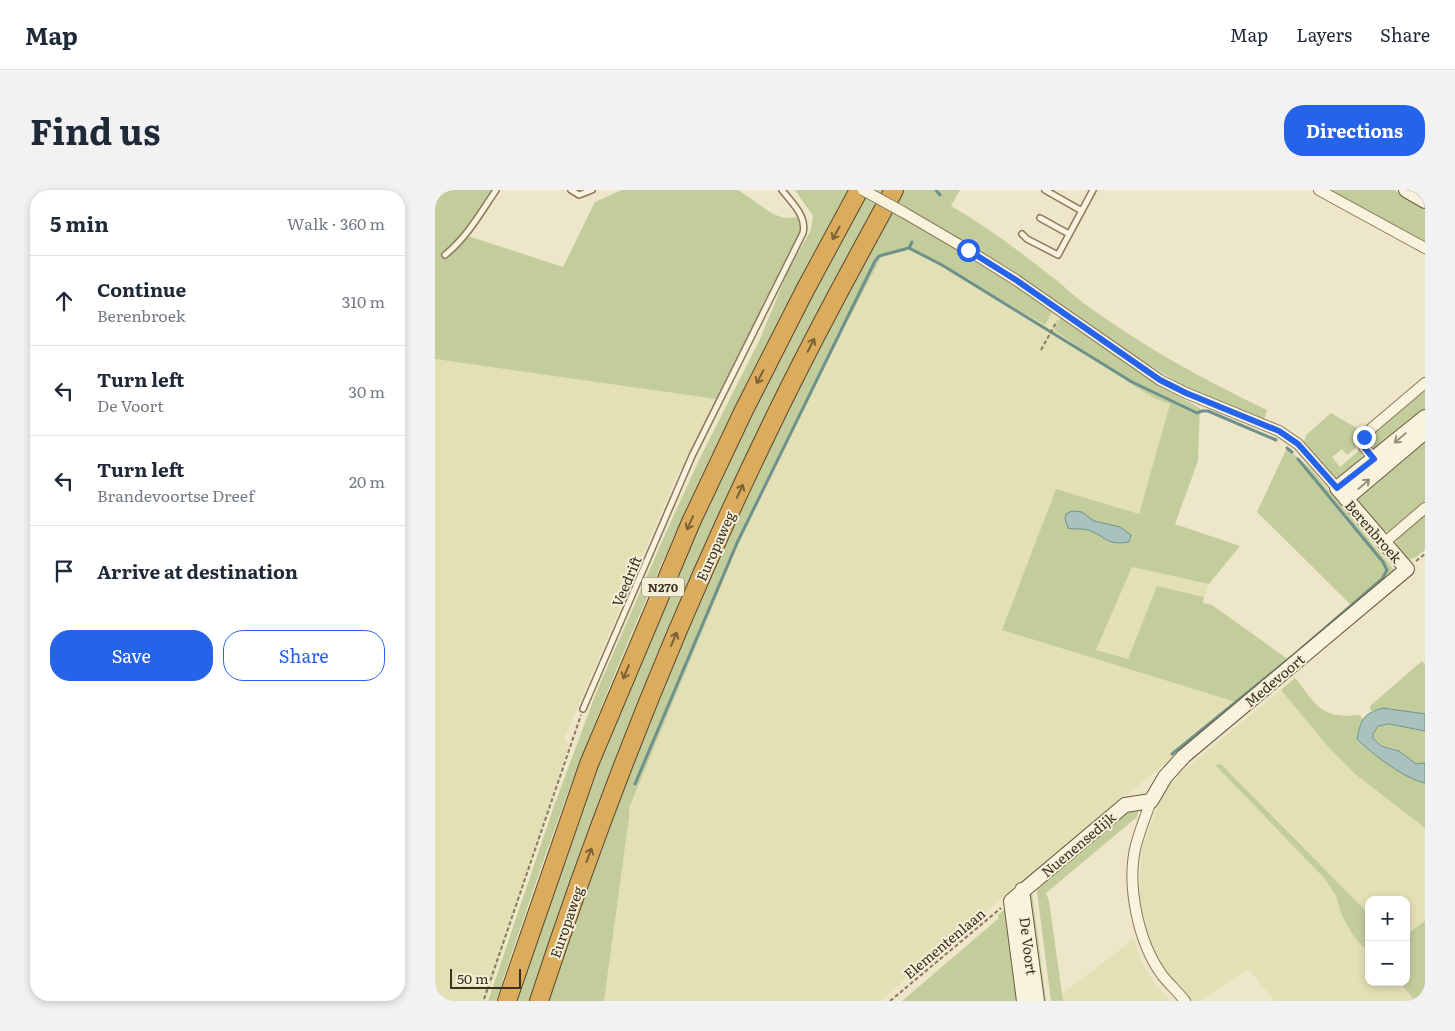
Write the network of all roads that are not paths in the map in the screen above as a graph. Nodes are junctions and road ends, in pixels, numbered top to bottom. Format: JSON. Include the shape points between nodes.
{"nodes":[{"id":1,"x":496,"y":190,"type":"edge"},
{"id":2,"x":571,"y":190,"type":"edge"},
{"id":3,"x":592,"y":190,"type":"edge"},
{"id":4,"x":782,"y":190,"type":"edge"},
{"id":5,"x":859,"y":190,"type":"edge"},
{"id":6,"x":863,"y":190,"type":"edge"},
{"id":7,"x":894,"y":190,"type":"edge"},
{"id":8,"x":1045,"y":190,"type":"edge"},
{"id":9,"x":1093,"y":190,"type":"edge"},
{"id":10,"x":1319,"y":190,"type":"edge"},
{"id":11,"x":1406,"y":190,"type":"edge"},
{"id":12,"x":1425,"y":201,"type":"edge"},
{"id":13,"x":1082,"y":211,"type":"junction"},
{"id":14,"x":1040,"y":218,"type":"dead end"},
{"id":15,"x":1022,"y":234,"type":"dead end"},
{"id":16,"x":1069,"y":234,"type":"junction"},
{"id":17,"x":1425,"y":248,"type":"edge"},
{"id":18,"x":445,"y":255,"type":"dead end"},
{"id":19,"x":1425,"y":383,"type":"edge"},
{"id":20,"x":1425,"y":416,"type":"edge"},
{"id":21,"x":1425,"y":432,"type":"edge"},
{"id":22,"x":1378,"y":464,"type":"junction"},
{"id":23,"x":1342,"y":494,"type":"junction"},
{"id":24,"x":1425,"y":508,"type":"edge"},
{"id":25,"x":1383,"y":543,"type":"junction"},
{"id":26,"x":1407,"y":569,"type":"joint"},
{"id":27,"x":583,"y":709,"type":"road end"},
{"id":28,"x":1151,"y":801,"type":"junction"},
{"id":29,"x":1022,"y":890,"type":"junction"},
{"id":30,"x":1011,"y":900,"type":"joint"},
{"id":31,"x":507,"y":1001,"type":"edge"},
{"id":32,"x":539,"y":1001,"type":"edge"},
{"id":33,"x":1024,"y":1001,"type":"edge"},
{"id":34,"x":1037,"y":1001,"type":"edge"},
{"id":35,"x":1185,"y":1001,"type":"edge"}],
"edges":[{"from":1,"to":18,"type":"lane","via":[[467,234]]},
{"from":2,"to":3,"type":"lane","via":[[579,195]]},
{"from":4,"to":27,"type":"lane","name":"Veedrift","via":[[803,219],[803,233],[692,456]]},
{"from":5,"to":31,"type":"highway","number":"N270","one_way":true,"via":[[744,410],[687,530],[589,764]]},
{"from":6,"to":23,"type":"street","name":"Berenbroek","bridge":true,"via":[[976,255],[1160,380],[1279,431],[1298,444]]},
{"from":32,"to":7,"type":"highway","name":"Europaweg","number":"N270","one_way":true,"via":[[619,774],[693,595],[772,422]]},
{"from":8,"to":13,"type":"lane"},
{"from":9,"to":13,"type":"lane"},
{"from":10,"to":17,"type":"street"},
{"from":11,"to":12,"type":"street"},
{"from":13,"to":16,"type":"lane"},
{"from":14,"to":16,"type":"lane"},
{"from":15,"to":16,"type":"lane","via":[[1058,255]]},
{"from":19,"to":22,"type":"street","via":[[1364,437],[1364,447]]},
{"from":20,"to":22,"type":"street","one_way":true},
{"from":21,"to":22,"type":"street"},
{"from":22,"to":23,"type":"street"},
{"from":23,"to":25,"type":"street","name":"Berenbroek"},
{"from":24,"to":25,"type":"street"},
{"from":25,"to":26,"type":"street","name":"Berenbroek"},
{"from":26,"to":28,"type":"street","name":"Medevoort","via":[[1184,756],[1165,777]]},
{"from":28,"to":29,"type":"street","name":"Nuenensedijk","via":[[1125,805]]},
{"from":28,"to":35,"type":"street","via":[[1135,846],[1133,892],[1137,915],[1152,957],[1161,974]]},
{"from":29,"to":30,"type":"street","name":"Nuenensedijk"},
{"from":29,"to":34,"type":"street","name":"De Voort"},
{"from":30,"to":33,"type":"street","name":"De Voort"}]}
